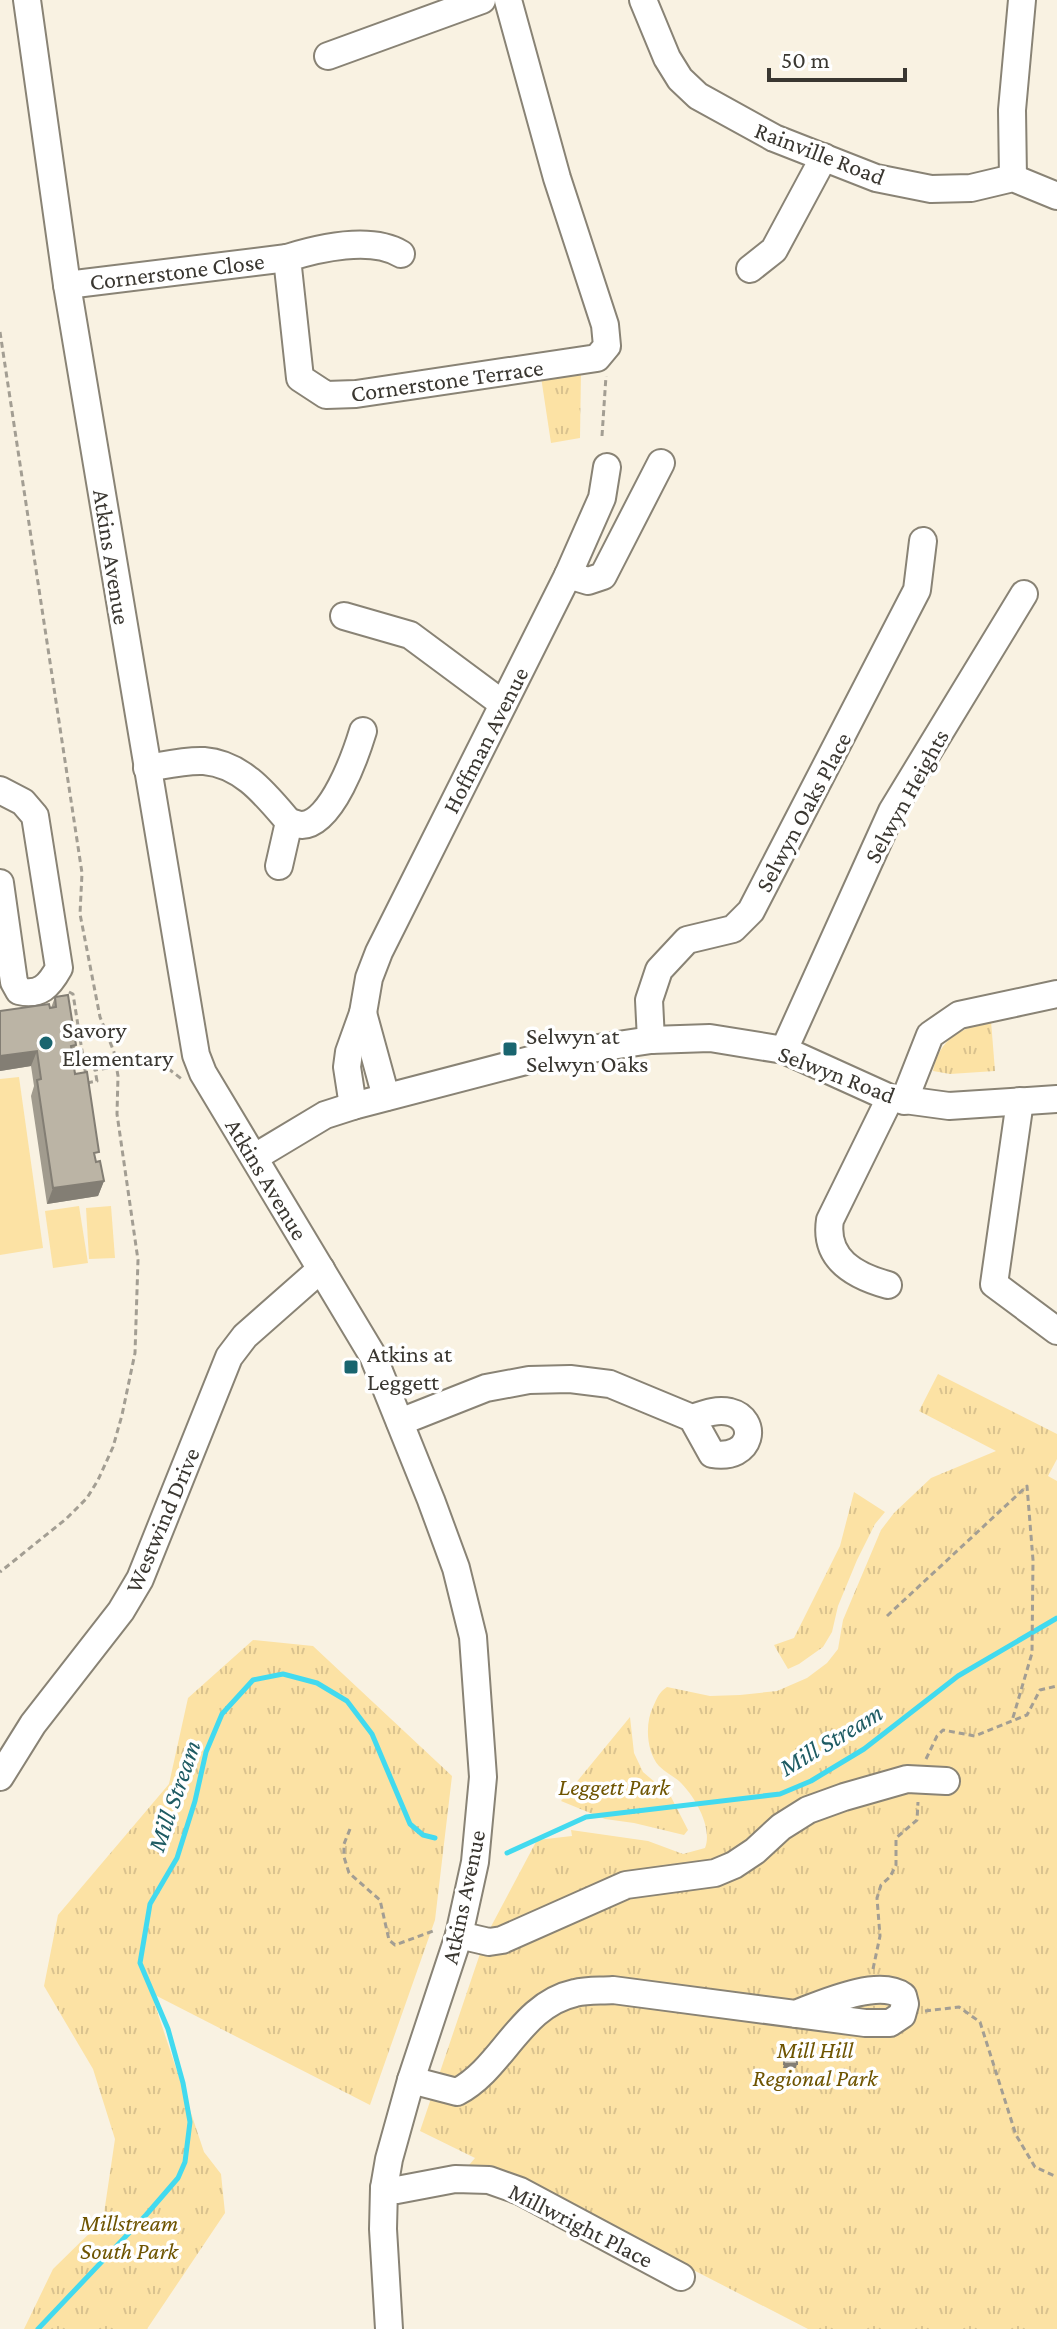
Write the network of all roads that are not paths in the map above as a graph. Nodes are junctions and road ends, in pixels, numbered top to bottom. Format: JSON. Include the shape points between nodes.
{"nodes":[{"id":1,"x":27,"y":0,"type":"edge"},
{"id":2,"x":482,"y":0,"type":"edge"},
{"id":3,"x":508,"y":0,"type":"edge"},
{"id":4,"x":643,"y":0,"type":"edge"},
{"id":5,"x":1022,"y":0,"type":"edge"},
{"id":6,"x":328,"y":56,"type":"dead end"},
{"id":7,"x":824,"y":157,"type":"junction"},
{"id":8,"x":1013,"y":178,"type":"junction"},
{"id":9,"x":1057,"y":196,"type":"edge"},
{"id":10,"x":401,"y":254,"type":"dead end"},
{"id":11,"x":287,"y":258,"type":"junction"},
{"id":12,"x":750,"y":269,"type":"dead end"},
{"id":13,"x":67,"y":285,"type":"junction"},
{"id":14,"x":300,"y":378,"type":"joint"},
{"id":15,"x":661,"y":463,"type":"dead end"},
{"id":16,"x":607,"y":467,"type":"dead end"},
{"id":17,"x":923,"y":541,"type":"dead end"},
{"id":18,"x":568,"y":575,"type":"junction"},
{"id":19,"x":1024,"y":594,"type":"dead end"},
{"id":20,"x":344,"y":616,"type":"dead end"},
{"id":21,"x":503,"y":704,"type":"junction"},
{"id":22,"x":363,"y":731,"type":"dead end"},
{"id":23,"x":147,"y":768,"type":"junction"},
{"id":24,"x":0,"y":790,"type":"edge"},
{"id":25,"x":289,"y":822,"type":"junction"},
{"id":26,"x":279,"y":866,"type":"dead end"},
{"id":27,"x":0,"y":883,"type":"edge"},
{"id":28,"x":1057,"y":994,"type":"edge"},
{"id":29,"x":363,"y":1013,"type":"junction"},
{"id":30,"x":651,"y":1040,"type":"junction"},
{"id":31,"x":784,"y":1050,"type":"junction"},
{"id":32,"x":386,"y":1097,"type":"junction"},
{"id":33,"x":1057,"y":1099,"type":"edge"},
{"id":34,"x":897,"y":1100,"type":"junction"},
{"id":35,"x":1020,"y":1101,"type":"junction"},
{"id":36,"x":353,"y":1106,"type":"junction"},
{"id":37,"x":255,"y":1157,"type":"junction"},
{"id":38,"x":321,"y":1269,"type":"junction"},
{"id":39,"x":888,"y":1285,"type":"dead end"},
{"id":40,"x":1057,"y":1331,"type":"edge"},
{"id":41,"x":692,"y":1418,"type":"dead end"},
{"id":42,"x":400,"y":1422,"type":"junction"},
{"id":43,"x":0,"y":1777,"type":"edge"},
{"id":44,"x":934,"y":1780,"type":"road end"},
{"id":45,"x":459,"y":1935,"type":"junction"},
{"id":46,"x":795,"y":2014,"type":"junction"},
{"id":47,"x":411,"y":2080,"type":"junction"},
{"id":48,"x":384,"y":2188,"type":"junction"},
{"id":49,"x":681,"y":2277,"type":"dead end"},
{"id":50,"x":389,"y":2329,"type":"edge"}],
"edges":[{"from":1,"to":13,"type":"street","name":"Atkins Avenue"},
{"from":2,"to":6,"type":"street"},
{"from":3,"to":14,"type":"street","name":"Cornerstone Terrace","via":[[605,325],[602,366],[356,394],[326,395]]},
{"from":4,"to":7,"type":"street","name":"Rainville Road","via":[[667,58],[698,96],[774,138]]},
{"from":5,"to":8,"type":"street","via":[[1012,110]]},
{"from":7,"to":8,"type":"street","name":"Rainville Road","via":[[876,178],[931,189],[971,188]]},
{"from":7,"to":12,"type":"street","via":[[774,250]]},
{"from":8,"to":9,"type":"street"},
{"from":10,"to":11,"type":"street","name":"Cornerstone Close","via":[[386,245],[323,248]]},
{"from":11,"to":13,"type":"street","name":"Cornerstone Close"},
{"from":11,"to":14,"type":"street","name":"Cornerstone Close"},
{"from":13,"to":23,"type":"street","name":"Atkins Avenue"},
{"from":15,"to":18,"type":"street","via":[[603,576],[588,581]]},
{"from":16,"to":18,"type":"street","name":"Hoffman Avenue","via":[[602,498]]},
{"from":17,"to":30,"type":"street","name":"Selwyn Oaks Place","via":[[917,590],[751,911],[733,929],[687,940],[659,970],[649,1000]]},
{"from":18,"to":21,"type":"street","name":"Hoffman Avenue"},
{"from":19,"to":31,"type":"street","name":"Selwyn Heights","via":[[892,811]]},
{"from":20,"to":21,"type":"street","via":[[410,635]]},
{"from":21,"to":29,"type":"street","name":"Hoffman Avenue","via":[[379,952]]},
{"from":22,"to":25,"type":"street","via":[[353,763],[326,809],[313,822]]},
{"from":23,"to":25,"type":"street","via":[[202,761],[225,766],[245,776]]},
{"from":23,"to":37,"type":"street","name":"Atkins Avenue","via":[[196,1055]]},
{"from":24,"to":27,"type":"street","via":[[23,802],[35,816],[59,968],[52,982],[31,994],[19,991],[14,982]]},
{"from":25,"to":26,"type":"street"},
{"from":28,"to":34,"type":"street","via":[[959,1015],[930,1035]]},
{"from":29,"to":32,"type":"street","name":"Hoffman Avenue"},
{"from":29,"to":36,"type":"street","name":"Hoffman Avenue","via":[[347,1067]]},
{"from":30,"to":31,"type":"street","name":"Selwyn Road","via":[[710,1038]]},
{"from":30,"to":32,"type":"street","name":"Selwyn Road","via":[[545,1056]]},
{"from":31,"to":34,"type":"street","name":"Selwyn Road"},
{"from":32,"to":36,"type":"street","name":"Selwyn Road"},
{"from":33,"to":35,"type":"street","name":"Selwyn Road"},
{"from":34,"to":35,"type":"street","name":"Selwyn Road","via":[[949,1106]]},
{"from":34,"to":39,"type":"street","via":[[830,1220],[828,1234],[831,1247],[853,1272]]},
{"from":35,"to":40,"type":"street","via":[[994,1284]]},
{"from":36,"to":37,"type":"street","name":"Selwyn Road","via":[[325,1115]]},
{"from":37,"to":38,"type":"street","name":"Atkins Avenue"},
{"from":38,"to":42,"type":"street","name":"Atkins Avenue","via":[[373,1356]]},
{"from":38,"to":43,"type":"street","name":"Westwind Drive","via":[[245,1336],[229,1357],[140,1579]]},
{"from":41,"to":42,"type":"street","via":[[610,1384],[570,1379],[486,1388]]},
{"from":42,"to":45,"type":"street","name":"Atkins Avenue","via":[[456,1568],[473,1637],[483,1777],[475,1862]]},
{"from":44,"to":45,"type":"street","via":[[884,1785],[808,1810],[755,1851],[715,1873],[626,1885],[502,1940]]},
{"from":45,"to":47,"type":"street","name":"Atkins Avenue"},
{"from":46,"to":46,"type":"street","via":[[875,1991],[896,1991],[905,2004],[902,2015],[890,2023]]},
{"from":46,"to":47,"type":"street","via":[[613,1990],[574,1993],[546,2005],[520,2028],[474,2083],[457,2092]]},
{"from":47,"to":48,"type":"street","name":"Atkins Avenue"},
{"from":48,"to":49,"type":"street","name":"Millwright Place","via":[[489,2180],[520,2191]]},
{"from":48,"to":50,"type":"street","name":"Atkins Avenue"}]}
